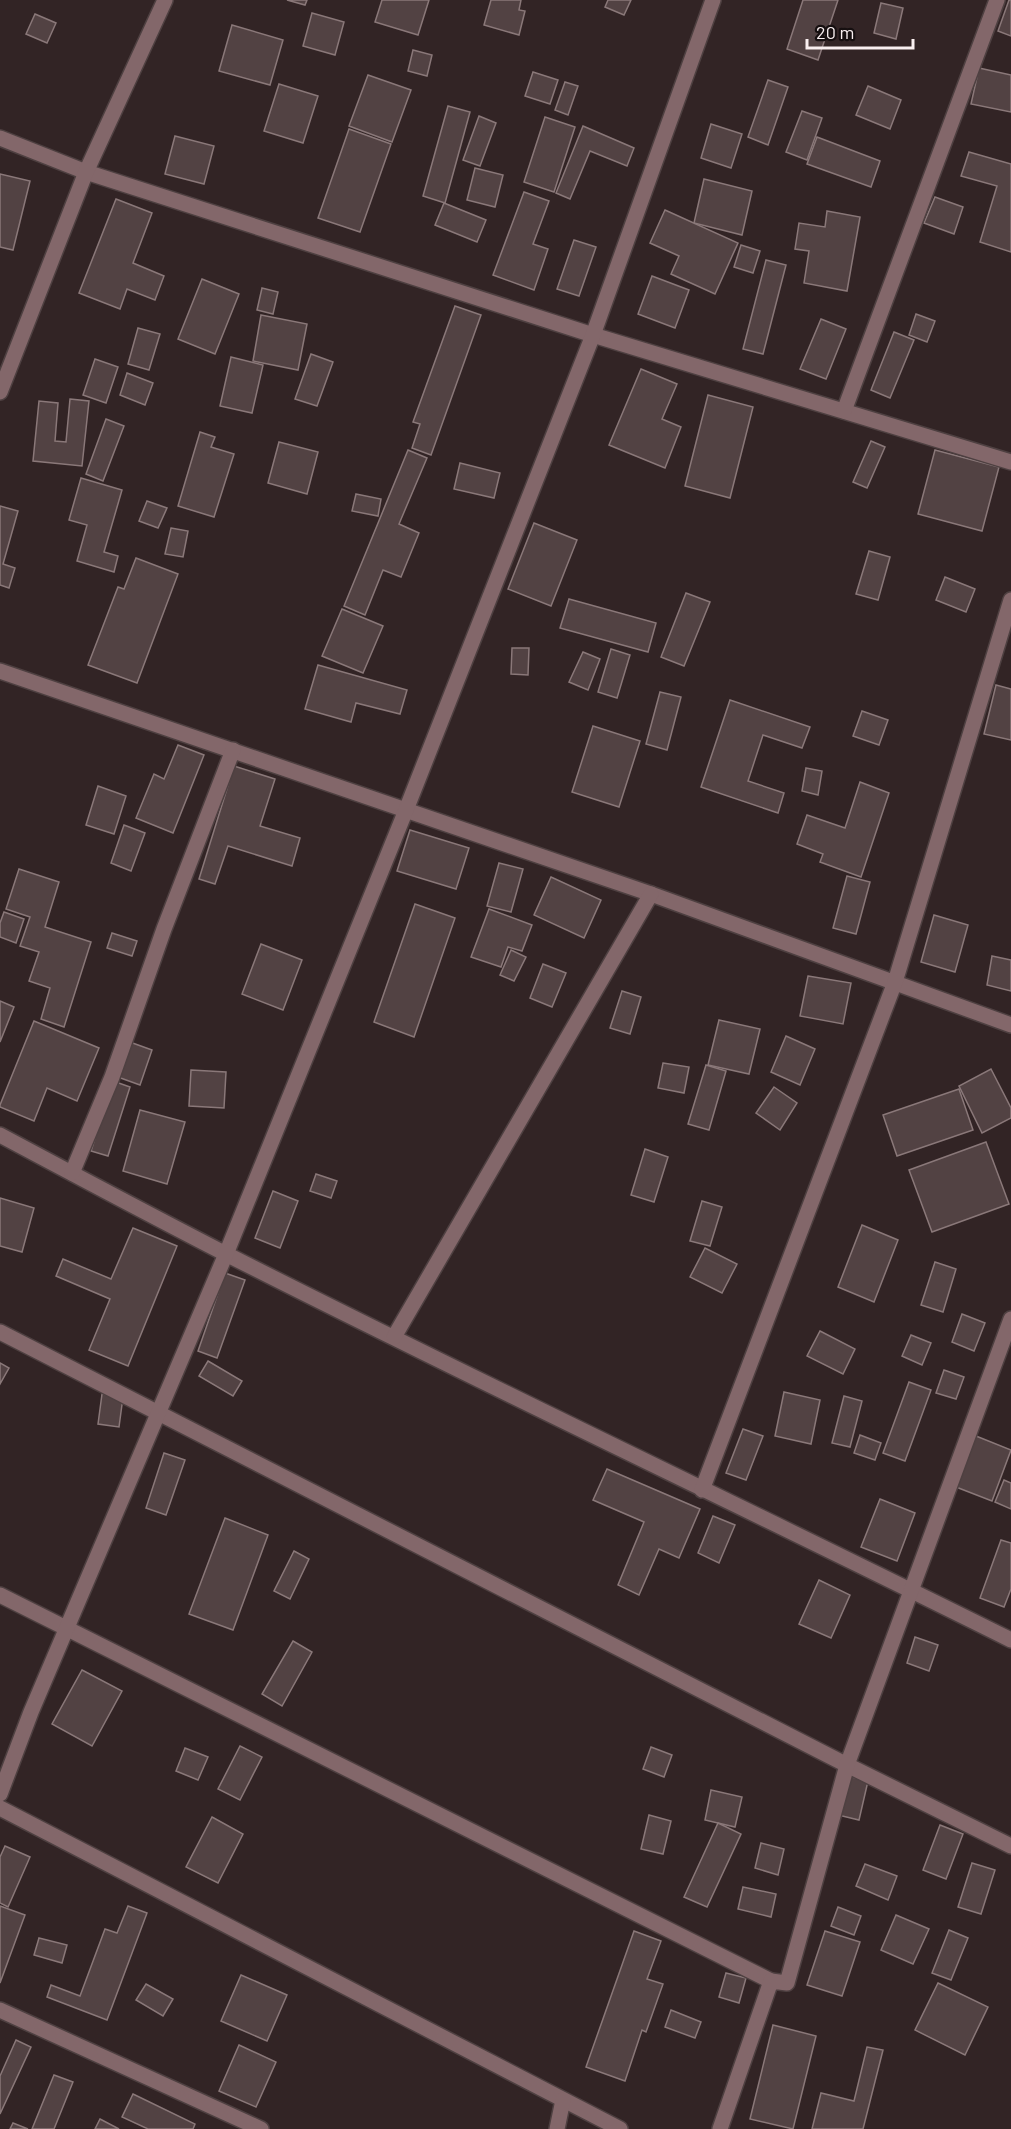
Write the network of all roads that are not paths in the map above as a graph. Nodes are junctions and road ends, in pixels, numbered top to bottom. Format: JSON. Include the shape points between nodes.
{"nodes":[{"id":1,"x":165,"y":0,"type":"edge"},
{"id":2,"x":713,"y":0,"type":"edge"},
{"id":3,"x":997,"y":0,"type":"edge"},
{"id":4,"x":0,"y":138,"type":"edge"},
{"id":5,"x":86,"y":172,"type":"junction"},
{"id":6,"x":593,"y":335,"type":"junction"},
{"id":7,"x":0,"y":392,"type":"edge"},
{"id":8,"x":844,"y":411,"type":"junction"},
{"id":9,"x":1011,"y":462,"type":"edge"},
{"id":10,"x":1011,"y":600,"type":"edge"},
{"id":11,"x":0,"y":671,"type":"edge"},
{"id":12,"x":233,"y":750,"type":"junction"},
{"id":13,"x":406,"y":810,"type":"junction"},
{"id":14,"x":651,"y":894,"type":"junction"},
{"id":15,"x":895,"y":982,"type":"junction"},
{"id":16,"x":1011,"y":1025,"type":"edge"},
{"id":17,"x":0,"y":1135,"type":"edge"},
{"id":18,"x":72,"y":1173,"type":"junction"},
{"id":19,"x":226,"y":1254,"type":"junction"},
{"id":20,"x":1011,"y":1319,"type":"edge"},
{"id":21,"x":0,"y":1332,"type":"edge"},
{"id":22,"x":394,"y":1337,"type":"junction"},
{"id":23,"x":158,"y":1412,"type":"junction"},
{"id":24,"x":702,"y":1490,"type":"junction"},
{"id":25,"x":913,"y":1590,"type":"junction"},
{"id":26,"x":0,"y":1595,"type":"edge"},
{"id":27,"x":67,"y":1628,"type":"junction"},
{"id":28,"x":1011,"y":1639,"type":"edge"},
{"id":29,"x":847,"y":1765,"type":"junction"},
{"id":30,"x":0,"y":1794,"type":"edge"},
{"id":31,"x":0,"y":1808,"type":"edge"},
{"id":32,"x":1011,"y":1846,"type":"edge"},
{"id":33,"x":771,"y":1981,"type":"junction"},
{"id":34,"x":0,"y":2010,"type":"edge"},
{"id":35,"x":563,"y":2100,"type":"junction"},
{"id":36,"x":261,"y":2129,"type":"edge"},
{"id":37,"x":557,"y":2129,"type":"edge"},
{"id":38,"x":620,"y":2129,"type":"edge"},
{"id":39,"x":720,"y":2129,"type":"edge"}],
"edges":[{"from":1,"to":5,"type":"street"},
{"from":2,"to":6,"type":"street"},
{"from":3,"to":8,"type":"street"},
{"from":4,"to":5,"type":"street"},
{"from":5,"to":6,"type":"street"},
{"from":5,"to":7,"type":"street"},
{"from":6,"to":8,"type":"street"},
{"from":6,"to":13,"type":"street"},
{"from":8,"to":9,"type":"street"},
{"from":10,"to":15,"type":"street"},
{"from":11,"to":12,"type":"street"},
{"from":12,"to":13,"type":"street"},
{"from":12,"to":18,"type":"street","via":[[112,1077]]},
{"from":13,"to":14,"type":"street"},
{"from":13,"to":19,"type":"street"},
{"from":14,"to":15,"type":"street"},
{"from":14,"to":22,"type":"street"},
{"from":15,"to":16,"type":"street"},
{"from":15,"to":24,"type":"street"},
{"from":17,"to":18,"type":"street"},
{"from":18,"to":19,"type":"street"},
{"from":19,"to":22,"type":"street"},
{"from":19,"to":23,"type":"street"},
{"from":20,"to":25,"type":"street"},
{"from":21,"to":23,"type":"street"},
{"from":22,"to":24,"type":"street"},
{"from":23,"to":27,"type":"street"},
{"from":23,"to":29,"type":"street"},
{"from":24,"to":25,"type":"street"},
{"from":25,"to":28,"type":"street"},
{"from":25,"to":29,"type":"street"},
{"from":26,"to":27,"type":"street"},
{"from":27,"to":30,"type":"street"},
{"from":27,"to":33,"type":"street"},
{"from":29,"to":32,"type":"street"},
{"from":29,"to":33,"type":"street","via":[[787,1983]]},
{"from":31,"to":35,"type":"street"},
{"from":33,"to":39,"type":"street"},
{"from":34,"to":36,"type":"street"},
{"from":35,"to":37,"type":"street"},
{"from":35,"to":38,"type":"street"}]}
